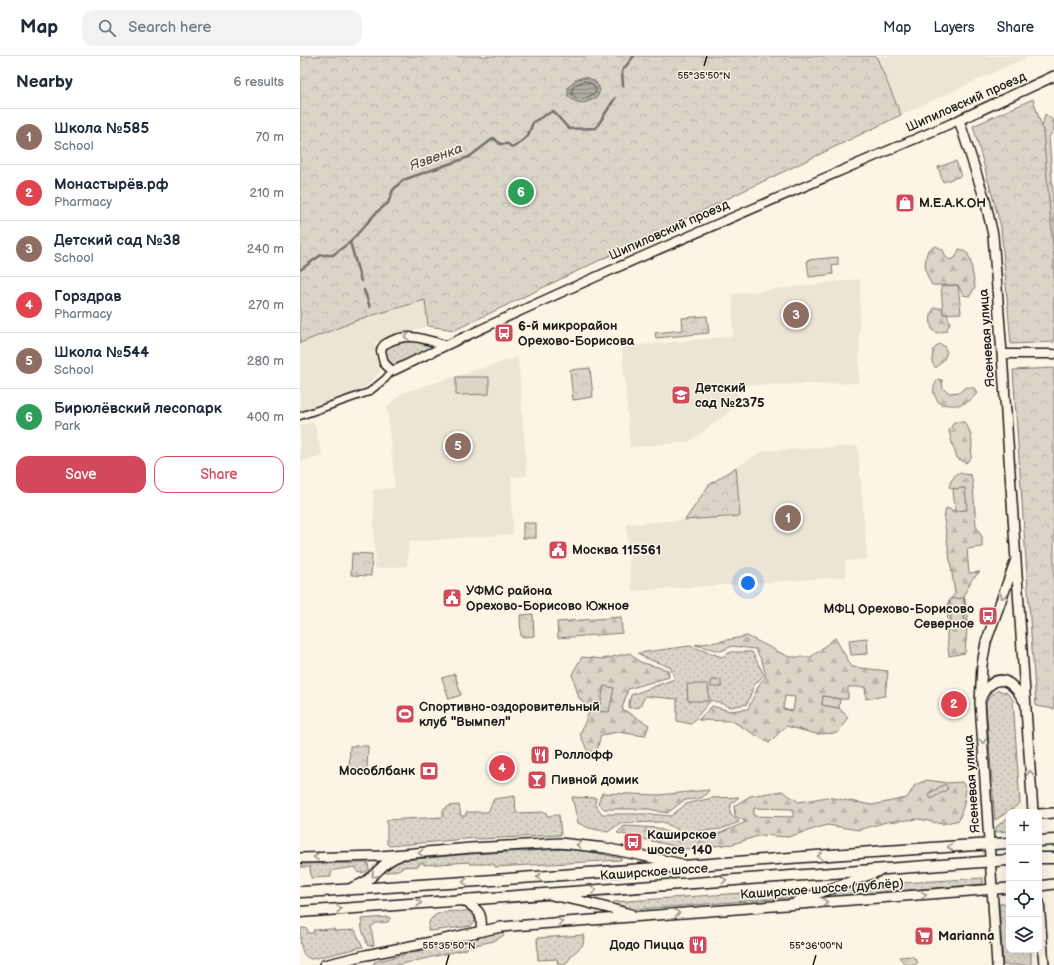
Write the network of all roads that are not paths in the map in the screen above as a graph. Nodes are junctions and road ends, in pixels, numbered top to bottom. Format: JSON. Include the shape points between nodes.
{"nodes":[{"id":1,"x":1054,"y":76,"type":"edge"},
{"id":2,"x":959,"y":120,"type":"junction"},
{"id":3,"x":445,"y":345,"type":"junction"},
{"id":4,"x":1002,"y":354,"type":"junction"},
{"id":5,"x":1054,"y":354,"type":"edge"},
{"id":6,"x":392,"y":371,"type":"junction"},
{"id":7,"x":300,"y":416,"type":"edge"},
{"id":8,"x":1016,"y":559,"type":"junction"},
{"id":9,"x":980,"y":702,"type":"junction"},
{"id":10,"x":1025,"y":702,"type":"junction"},
{"id":11,"x":1033,"y":809,"type":"edge"},
{"id":12,"x":1054,"y":813,"type":"edge"},
{"id":13,"x":1042,"y":814,"type":"edge"},
{"id":14,"x":1054,"y":840,"type":"edge"},
{"id":15,"x":1042,"y":841,"type":"edge"},
{"id":16,"x":1006,"y":843,"type":"edge"},
{"id":17,"x":989,"y":844,"type":"junction"},
{"id":18,"x":406,"y":854,"type":"junction"},
{"id":19,"x":300,"y":858,"type":"edge"},
{"id":20,"x":1042,"y":858,"type":"edge"},
{"id":21,"x":1054,"y":858,"type":"edge"},
{"id":22,"x":1006,"y":860,"type":"edge"},
{"id":23,"x":990,"y":861,"type":"junction"},
{"id":24,"x":690,"y":865,"type":"junction"},
{"id":25,"x":884,"y":869,"type":"junction"},
{"id":26,"x":1054,"y":884,"type":"edge"},
{"id":27,"x":1042,"y":886,"type":"edge"},
{"id":28,"x":1006,"y":888,"type":"edge"},
{"id":29,"x":339,"y":890,"type":"junction"},
{"id":30,"x":992,"y":890,"type":"junction"},
{"id":31,"x":300,"y":892,"type":"edge"},
{"id":32,"x":547,"y":893,"type":"junction"},
{"id":33,"x":463,"y":900,"type":"junction"},
{"id":34,"x":786,"y":905,"type":"junction"},
{"id":35,"x":300,"y":912,"type":"edge"},
{"id":36,"x":638,"y":916,"type":"junction"},
{"id":37,"x":1040,"y":917,"type":"edge"},
{"id":38,"x":481,"y":930,"type":"junction"},
{"id":39,"x":324,"y":965,"type":"edge"},
{"id":40,"x":997,"y":965,"type":"edge"},
{"id":41,"x":1044,"y":965,"type":"edge"}],
"edges":[{"from":1,"to":2,"type":"main road","name":"Шипиловский проезд"},
{"from":2,"to":3,"type":"street","name":"Шипиловский проезд","via":[[684,237]]},
{"from":2,"to":4,"type":"main road","name":"Ясеневая улица","via":[[985,200],[993,235]]},
{"from":3,"to":6,"type":"street","name":"Шипиловский проезд"},
{"from":3,"to":6,"type":"street","one_way":true,"via":[[411,336],[384,344],[381,351],[384,363]]},
{"from":4,"to":5,"type":"street"},
{"from":4,"to":8,"type":"main road","name":"Ясеневая улица"},
{"from":6,"to":7,"type":"street","name":"Шипиловский проезд","via":[[369,392]]},
{"from":8,"to":9,"type":"main road","name":"Ясеневая улица","one_way":true,"via":[[986,642]]},
{"from":8,"to":10,"type":"main road","name":"Ясеневая улица"},
{"from":9,"to":10,"type":"main road","via":[[987,688],[1000,680],[1014,686]]},
{"from":9,"to":17,"type":"main road","name":"Ясеневая улица","one_way":true},
{"from":11,"to":10,"type":"main road","name":"Ясеневая улица","one_way":true},
{"from":12,"to":13,"type":"main road"},
{"from":14,"to":15,"type":"main road"},
{"from":16,"to":17,"type":"main road","name":"Каширское шоссе"},
{"from":17,"to":23,"type":"main road","name":"Ясеневая улица"},
{"from":17,"to":24,"type":"main road","name":"Каширское шоссе","one_way":true},
{"from":18,"to":19,"type":"main road","one_way":true},
{"from":24,"to":18,"type":"main road","one_way":true,"via":[[605,848],[568,844]]},
{"from":18,"to":29,"type":"main road","one_way":true,"via":[[391,860],[364,884]]},
{"from":20,"to":21,"type":"main road"},
{"from":22,"to":23,"type":"main road","name":"Каширское шоссе"},
{"from":23,"to":25,"type":"main road","name":"Каширское шоссе"},
{"from":23,"to":30,"type":"main road","name":"Ясеневая улица"},
{"from":24,"to":29,"type":"main road","name":"Каширское шоссе","one_way":true},
{"from":32,"to":25,"type":"main road","name":"Каширское шоссе","one_way":true},
{"from":25,"to":34,"type":"main road"},
{"from":26,"to":27,"type":"main road"},
{"from":28,"to":30,"type":"main road","name":"Каширское шоссе (дублёр)"},
{"from":29,"to":31,"type":"main road","name":"Каширское шоссе"},
{"from":34,"to":30,"type":"main road","name":"Каширское шоссе (дублёр)","one_way":true},
{"from":30,"to":40,"type":"main road","name":"Ясеневая улица"},
{"from":32,"to":33,"type":"main road","name":"Каширское шоссе"},
{"from":32,"to":36,"type":"main road"},
{"from":35,"to":33,"type":"main road","name":"Каширское шоссе","one_way":true},
{"from":33,"to":38,"type":"main road","via":[[480,913]]},
{"from":36,"to":34,"type":"main road","name":"Каширское шоссе (дублёр)","one_way":true},
{"from":38,"to":36,"type":"main road","name":"Каширское шоссе (дублёр)","one_way":true},
{"from":37,"to":41,"type":"main road"},
{"from":38,"to":39,"type":"main road","name":"Каширское шоссе (дублёр)"}]}
